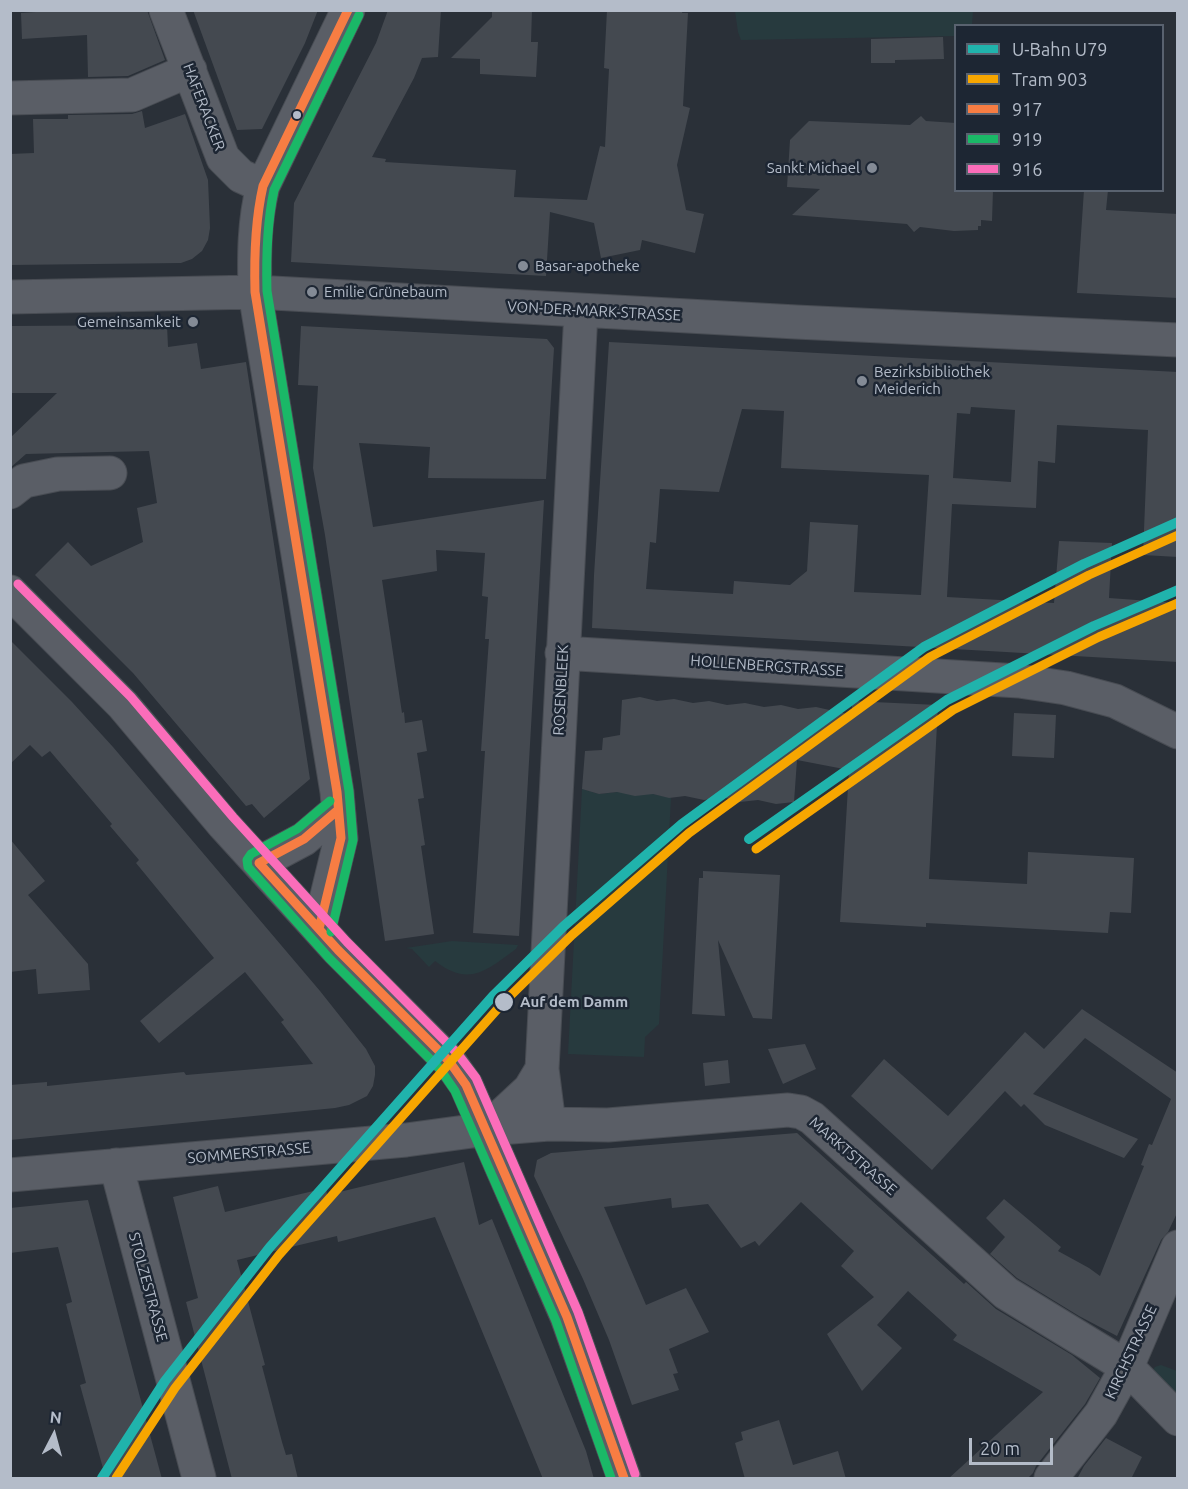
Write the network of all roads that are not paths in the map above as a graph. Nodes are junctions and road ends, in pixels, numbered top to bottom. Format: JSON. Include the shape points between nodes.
{"nodes":[{"id":1,"x":166,"y":10,"type":"edge"},
{"id":2,"x":348,"y":10,"type":"edge"},
{"id":3,"x":190,"y":70,"type":"junction"},
{"id":4,"x":10,"y":98,"type":"edge"},
{"id":5,"x":263,"y":186,"type":"junction"},
{"id":6,"x":255,"y":292,"type":"junction"},
{"id":7,"x":10,"y":297,"type":"edge"},
{"id":8,"x":581,"y":311,"type":"junction"},
{"id":9,"x":1178,"y":340,"type":"edge"},
{"id":10,"x":110,"y":473,"type":"dead end"},
{"id":11,"x":10,"y":492,"type":"edge"},
{"id":12,"x":10,"y":592,"type":"edge"},
{"id":13,"x":562,"y":653,"type":"junction"},
{"id":14,"x":1178,"y":732,"type":"edge"},
{"id":15,"x":338,"y":810,"type":"junction"},
{"id":16,"x":259,"y":863,"type":"junction"},
{"id":17,"x":319,"y":929,"type":"junction"},
{"id":18,"x":542,"y":1069,"type":"junction"},
{"id":19,"x":549,"y":1124,"type":"junction"},
{"id":20,"x":487,"y":1129,"type":"junction"},
{"id":21,"x":116,"y":1165,"type":"junction"},
{"id":22,"x":10,"y":1175,"type":"edge"},
{"id":23,"x":1178,"y":1247,"type":"edge"},
{"id":24,"x":1127,"y":1367,"type":"junction"},
{"id":25,"x":1178,"y":1419,"type":"edge"},
{"id":26,"x":199,"y":1479,"type":"edge"},
{"id":27,"x":624,"y":1479,"type":"edge"},
{"id":28,"x":1051,"y":1479,"type":"edge"}],
"edges":[{"from":1,"to":3,"type":"street","name":"HAFERACKER"},
{"from":2,"to":5,"type":"street"},
{"from":3,"to":4,"type":"street","via":[[132,94]]},
{"from":3,"to":5,"type":"street","name":"HAFERACKER","via":[[224,158],[241,176]]},
{"from":5,"to":6,"type":"street","via":[[254,241]]},
{"from":6,"to":7,"type":"street","name":"VON-DER-MARK-STRASSE"},
{"from":6,"to":8,"type":"street","name":"VON-DER-MARK-STRASSE"},
{"from":6,"to":15,"type":"street"},
{"from":8,"to":9,"type":"street","name":"VON-DER-MARK-STRASSE"},
{"from":8,"to":13,"type":"street","name":"ROSENBLEEK"},
{"from":10,"to":11,"type":"street","via":[[58,474],[24,481]]},
{"from":12,"to":16,"type":"street","via":[[123,705]]},
{"from":13,"to":14,"type":"street","name":"HOLLENBERGSTRASSE","via":[[1019,681],[1115,701]]},
{"from":13,"to":18,"type":"street","name":"ROSENBLEEK"},
{"from":15,"to":16,"type":"street","via":[[304,839]]},
{"from":15,"to":17,"type":"street","via":[[341,838]]},
{"from":16,"to":17,"type":"street"},
{"from":17,"to":20,"type":"street","via":[[449,1061],[466,1085]]},
{"from":18,"to":19,"type":"street","name":"ROSENBLEEK"},
{"from":18,"to":20,"type":"street","via":[[530,1089]]},
{"from":19,"to":20,"type":"street","name":"MARKTSTRASSE"},
{"from":19,"to":24,"type":"street","name":"MARKTSTRASSE","via":[[608,1125],[801,1112],[1006,1293]]},
{"from":20,"to":21,"type":"street","name":"SOMMERSTRASSE","via":[[406,1140]]},
{"from":20,"to":27,"type":"street","via":[[567,1317]]},
{"from":21,"to":22,"type":"street","name":"SOMMERSTRASSE"},
{"from":21,"to":26,"type":"street","name":"STOLZESTRASSE"},
{"from":23,"to":24,"type":"street","name":"KIRCHSTRASSE"},
{"from":24,"to":25,"type":"street","name":"MARKTSTRASSE"},
{"from":24,"to":28,"type":"street","name":"KIRCHSTRASSE","via":[[1101,1414]]}]}
